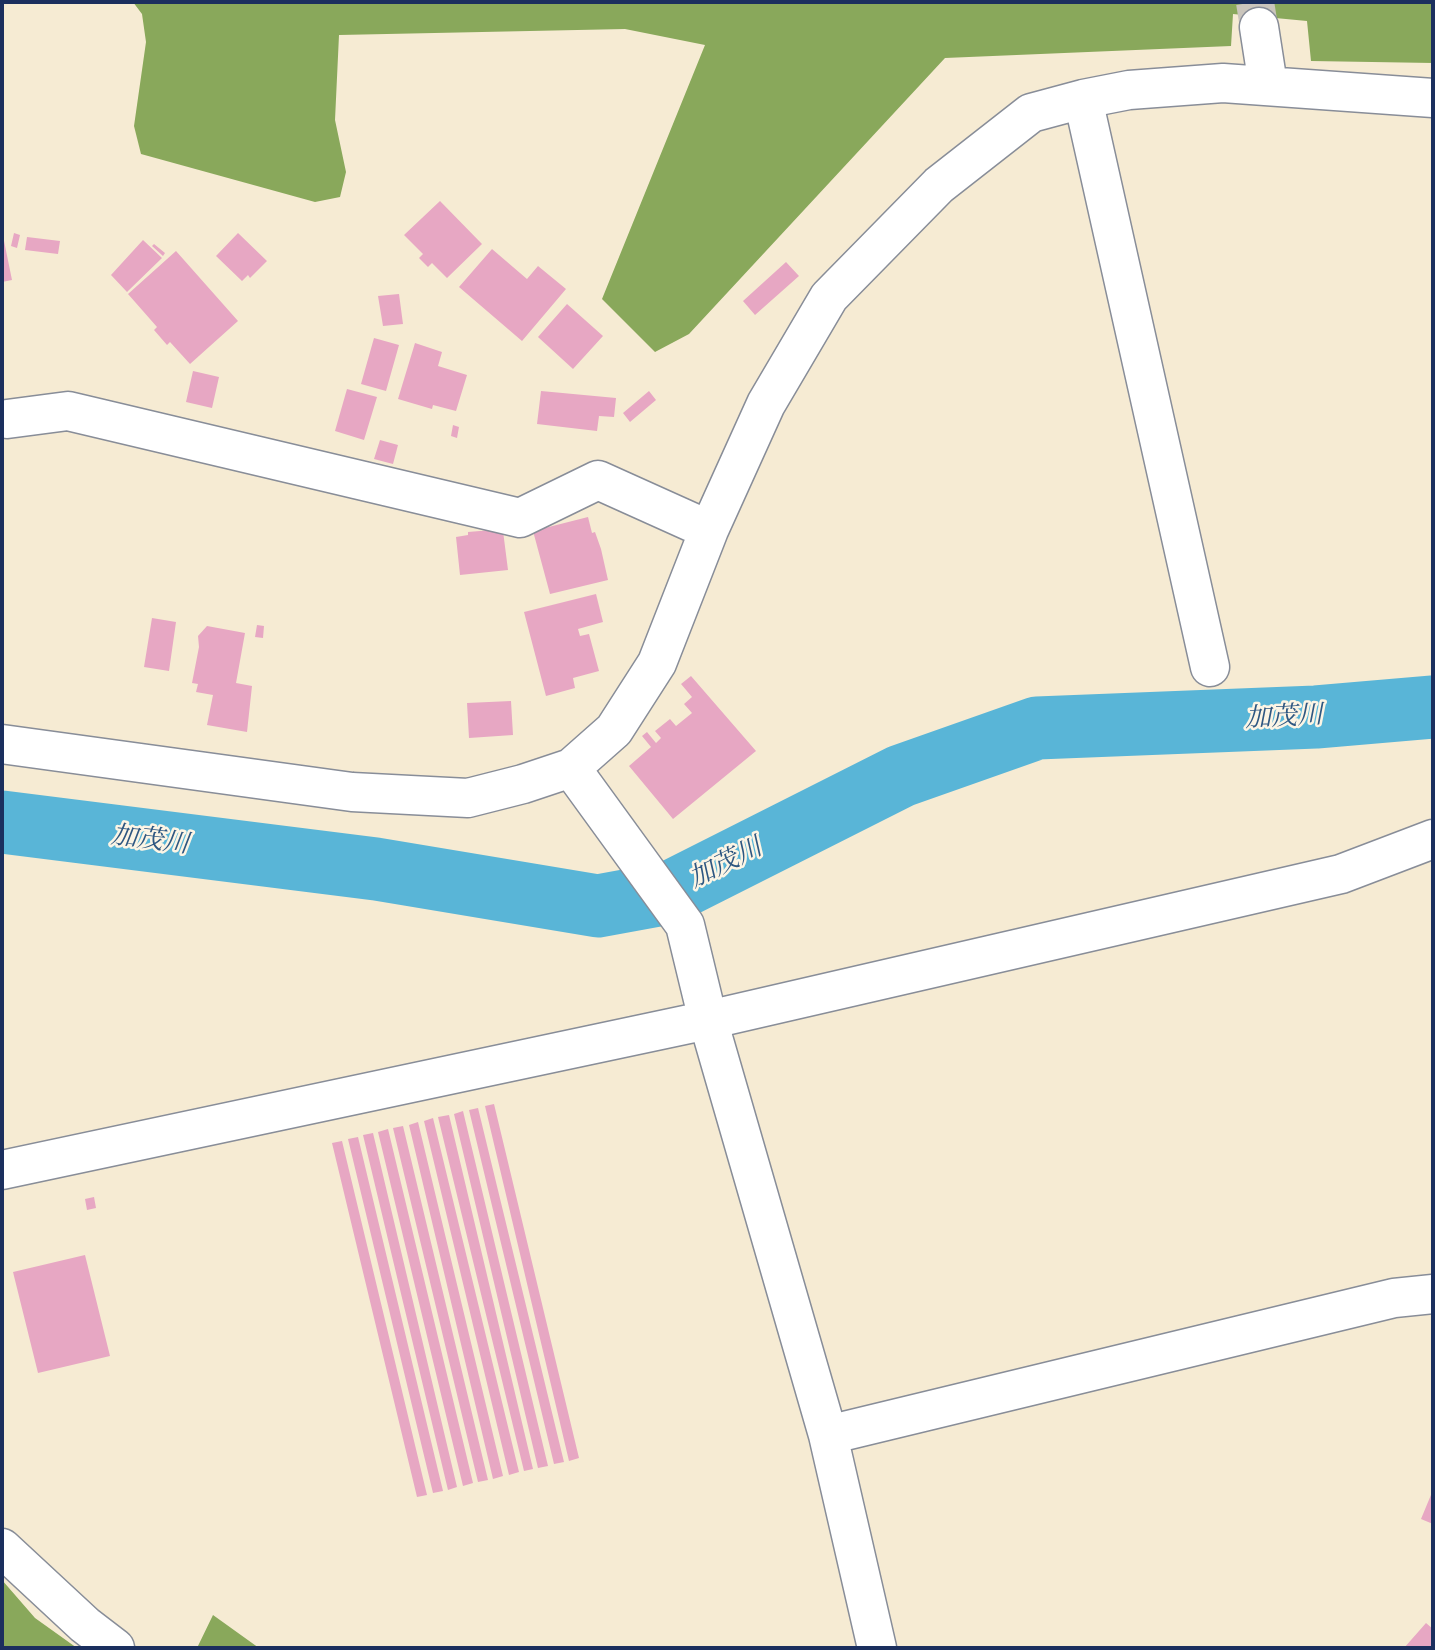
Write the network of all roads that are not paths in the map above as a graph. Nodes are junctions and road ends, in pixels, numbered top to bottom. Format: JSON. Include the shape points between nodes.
{"nodes":[{"id":1,"x":1259,"y":27,"type":"tunnel mouth"},
{"id":2,"x":1268,"y":85,"type":"junction"},
{"id":3,"x":1433,"y":98,"type":"edge"},
{"id":4,"x":1083,"y":99,"type":"junction"},
{"id":5,"x":3,"y":420,"type":"edge"},
{"id":6,"x":709,"y":530,"type":"junction"},
{"id":7,"x":1210,"y":667,"type":"dead end"},
{"id":8,"x":2,"y":744,"type":"edge"},
{"id":9,"x":571,"y":768,"type":"junction"},
{"id":10,"x":1433,"y":839,"type":"edge"},
{"id":11,"x":708,"y":1020,"type":"junction"},
{"id":12,"x":2,"y":1170,"type":"edge"},
{"id":13,"x":1433,"y":1294,"type":"edge"},
{"id":14,"x":828,"y":1435,"type":"junction"},
{"id":15,"x":2,"y":1548,"type":"edge"},
{"id":16,"x":115,"y":1648,"type":"edge"},
{"id":17,"x":877,"y":1648,"type":"edge"}],
"edges":[{"from":1,"to":2,"type":"street"},
{"from":2,"to":3,"type":"street"},
{"from":2,"to":4,"type":"street","via":[[1223,83],[1129,90]]},
{"from":4,"to":6,"type":"street","via":[[1031,113],[1000,137],[939,186],[829,297],[766,404]]},
{"from":4,"to":7,"type":"street"},
{"from":5,"to":6,"type":"street","via":[[68,411],[520,518],[598,480]]},
{"from":6,"to":9,"type":"street","via":[[657,663],[614,730]]},
{"from":8,"to":9,"type":"street","via":[[352,792],[468,798]]},
{"from":9,"to":11,"type":"street","via":[[685,925]]},
{"from":10,"to":11,"type":"street","via":[[1341,874]]},
{"from":11,"to":12,"type":"street"},
{"from":11,"to":14,"type":"street"},
{"from":13,"to":14,"type":"street","via":[[1394,1298]]},
{"from":14,"to":17,"type":"street"},
{"from":15,"to":16,"type":"street"}]}
